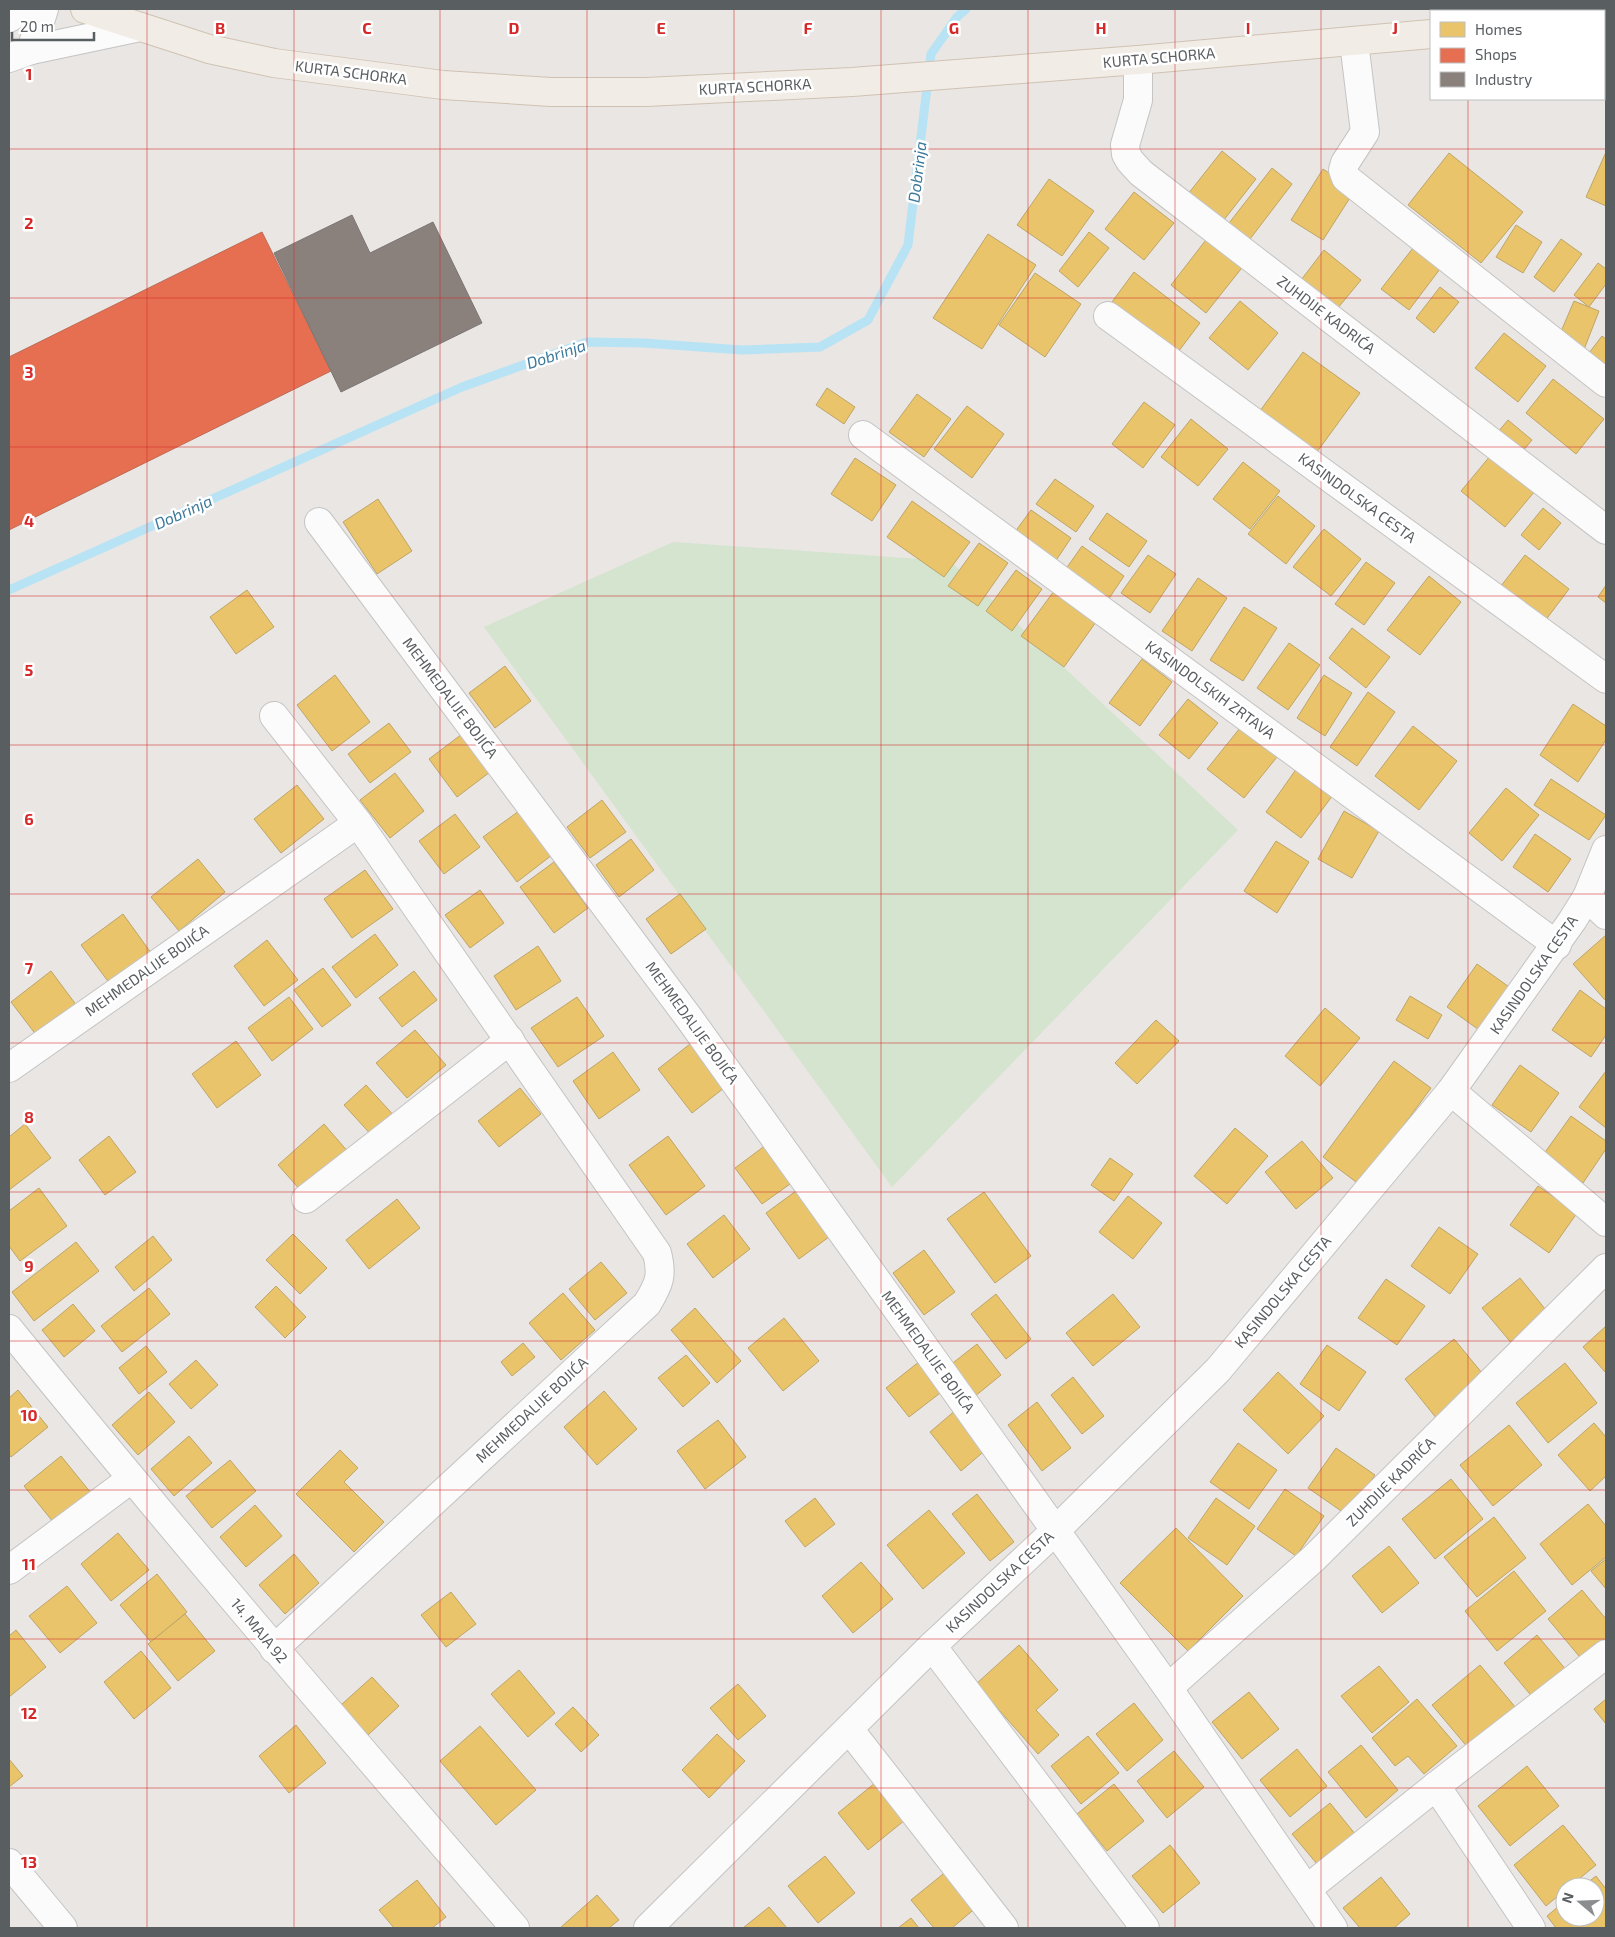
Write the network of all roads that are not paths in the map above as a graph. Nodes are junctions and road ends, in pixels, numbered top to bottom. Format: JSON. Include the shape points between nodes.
{"nodes":[{"id":1,"x":24,"y":9,"type":"edge"},
{"id":2,"x":44,"y":9,"type":"edge"},
{"id":3,"x":85,"y":9,"type":"edge"},
{"id":4,"x":9,"y":18,"type":"edge"},
{"id":5,"x":140,"y":27,"type":"junction"},
{"id":6,"x":1430,"y":34,"type":"edge"},
{"id":7,"x":1354,"y":42,"type":"junction"},
{"id":8,"x":20,"y":54,"type":"edge"},
{"id":9,"x":1138,"y":60,"type":"junction"},
{"id":10,"x":1108,"y":316,"type":"dead end"},
{"id":11,"x":1606,"y":383,"type":"edge"},
{"id":12,"x":863,"y":435,"type":"dead end"},
{"id":13,"x":319,"y":522,"type":"dead end"},
{"id":14,"x":1606,"y":530,"type":"edge"},
{"id":15,"x":1606,"y":679,"type":"edge"},
{"id":16,"x":274,"y":716,"type":"dead end"},
{"id":17,"x":358,"y":823,"type":"junction"},
{"id":18,"x":1606,"y":850,"type":"edge"},
{"id":19,"x":1597,"y":906,"type":"edge"},
{"id":20,"x":1557,"y":945,"type":"junction"},
{"id":21,"x":510,"y":1040,"type":"junction"},
{"id":22,"x":9,"y":1068,"type":"edge"},
{"id":23,"x":1451,"y":1091,"type":"junction"},
{"id":24,"x":306,"y":1199,"type":"dead end"},
{"id":25,"x":1606,"y":1222,"type":"edge"},
{"id":26,"x":1606,"y":1268,"type":"edge"},
{"id":27,"x":9,"y":1329,"type":"edge"},
{"id":28,"x":131,"y":1478,"type":"junction"},
{"id":29,"x":1055,"y":1531,"type":"junction"},
{"id":30,"x":9,"y":1570,"type":"edge"},
{"id":31,"x":932,"y":1646,"type":"junction"},
{"id":32,"x":274,"y":1649,"type":"junction"},
{"id":33,"x":1606,"y":1654,"type":"edge"},
{"id":34,"x":1168,"y":1688,"type":"junction"},
{"id":35,"x":849,"y":1729,"type":"junction"},
{"id":36,"x":1436,"y":1786,"type":"junction"},
{"id":37,"x":9,"y":1863,"type":"edge"},
{"id":38,"x":1307,"y":1889,"type":"junction"},
{"id":39,"x":64,"y":1928,"type":"edge"},
{"id":40,"x":515,"y":1928,"type":"edge"},
{"id":41,"x":648,"y":1928,"type":"edge"},
{"id":42,"x":1004,"y":1928,"type":"edge"},
{"id":43,"x":1145,"y":1928,"type":"edge"},
{"id":44,"x":1333,"y":1928,"type":"edge"},
{"id":45,"x":1532,"y":1928,"type":"edge"}],
"edges":[{"from":1,"to":4,"type":"street"},
{"from":2,"to":8,"type":"street"},
{"from":3,"to":5,"type":"main road","name":"KURTA SCHORKA"},
{"from":5,"to":8,"type":"street"},
{"from":5,"to":9,"type":"main road","name":"KURTA SCHORKA","via":[[209,49],[274,63],[443,85],[551,92],[646,92],[852,82]]},
{"from":6,"to":7,"type":"main road","name":"KURTA SCHORKA"},
{"from":7,"to":9,"type":"main road","name":"KURTA SCHORKA"},
{"from":7,"to":11,"type":"street","via":[[1366,132],[1345,164],[1346,178]]},
{"from":9,"to":14,"type":"street","name":"ZUHDIJE KADRIĆA","via":[[1138,100],[1125,145],[1130,161],[1141,173]]},
{"from":10,"to":15,"type":"street","name":"KASINDOLSKA CESTA"},
{"from":12,"to":20,"type":"street","name":"KASINDOLSKIH ZRTAVA"},
{"from":13,"to":29,"type":"street","name":"MEHMEDALIJE BOJIĆA","via":[[689,1018]]},
{"from":16,"to":17,"type":"street","name":"MEHMEDALIJE BOJIĆA"},
{"from":17,"to":21,"type":"street","name":"MEHMEDALIJE BOJIĆA"},
{"from":17,"to":22,"type":"street","name":"MEHMEDALIJE BOJIĆA"},
{"from":18,"to":19,"type":"street","name":"KASINDOLSKA CESTA"},
{"from":19,"to":20,"type":"street","name":"KASINDOLSKA CESTA"},
{"from":20,"to":23,"type":"street","name":"KASINDOLSKA CESTA"},
{"from":21,"to":24,"type":"street"},
{"from":21,"to":32,"type":"street","name":"MEHMEDALIJE BOJIĆA","via":[[657,1253],[659,1285],[647,1304]]},
{"from":23,"to":25,"type":"street"},
{"from":23,"to":29,"type":"street","name":"KASINDOLSKA CESTA","via":[[1218,1370]]},
{"from":26,"to":34,"type":"street","name":"ZUHDIJE KADRIĆA","via":[[1313,1559]]},
{"from":27,"to":28,"type":"street","name":"14. MAJA 92"},
{"from":28,"to":30,"type":"street"},
{"from":28,"to":32,"type":"street","name":"14. MAJA 92"},
{"from":29,"to":31,"type":"street","name":"KASINDOLSKA CESTA"},
{"from":29,"to":34,"type":"street"},
{"from":31,"to":35,"type":"street","name":"KASINDOLSKA CESTA"},
{"from":31,"to":43,"type":"street"},
{"from":32,"to":40,"type":"street","name":"14. MAJA 92"},
{"from":33,"to":36,"type":"street"},
{"from":34,"to":38,"type":"street"},
{"from":35,"to":41,"type":"street","name":"KASINDOLSKA CESTA"},
{"from":35,"to":42,"type":"street"},
{"from":36,"to":38,"type":"street"},
{"from":36,"to":45,"type":"street"},
{"from":37,"to":39,"type":"street"},
{"from":38,"to":44,"type":"street"}]}
